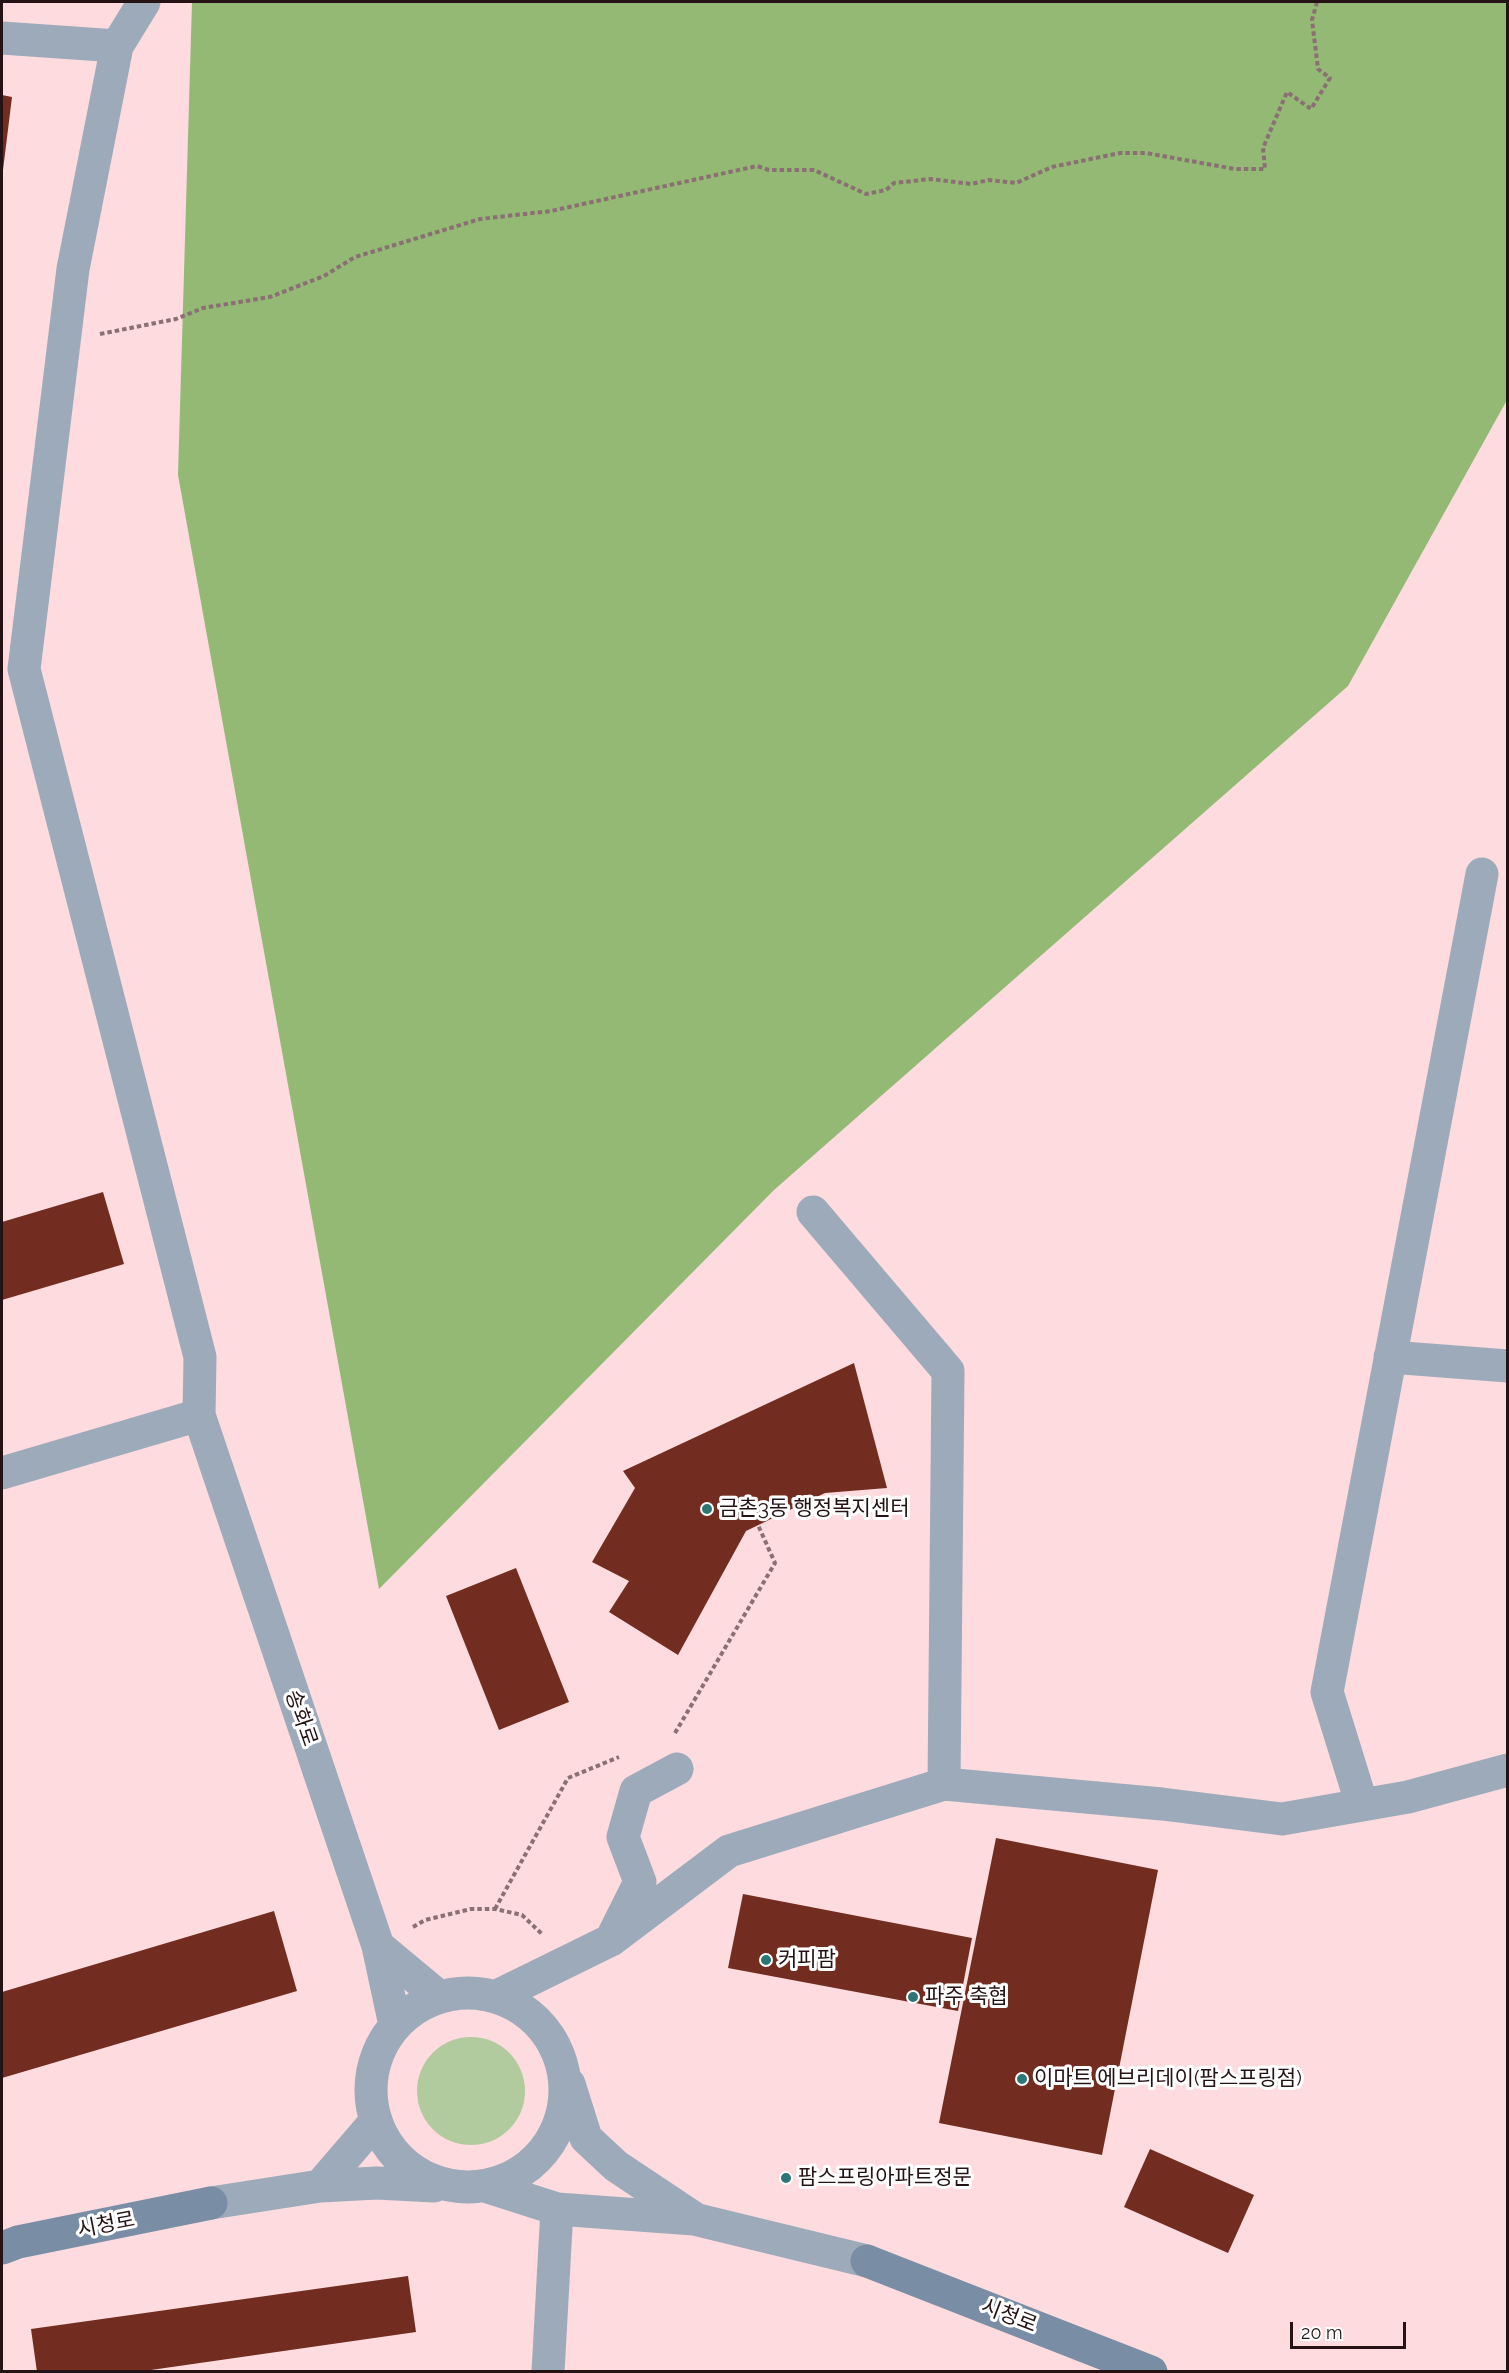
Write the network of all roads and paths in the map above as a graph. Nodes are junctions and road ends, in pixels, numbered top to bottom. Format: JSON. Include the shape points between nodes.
{"nodes":[{"id":1,"x":144,"y":2,"type":"edge"},
{"id":2,"x":1317,"y":2,"type":"edge"},
{"id":3,"x":2,"y":38,"type":"edge"},
{"id":4,"x":117,"y":46,"type":"junction"},
{"id":5,"x":64,"y":341,"type":"junction"},
{"id":6,"x":1482,"y":874,"type":"dead end"},
{"id":7,"x":813,"y":1212,"type":"dead end"},
{"id":8,"x":1390,"y":1357,"type":"junction"},
{"id":9,"x":1508,"y":1366,"type":"edge"},
{"id":10,"x":199,"y":1415,"type":"junction"},
{"id":11,"x":2,"y":1473,"type":"edge"},
{"id":12,"x":758,"y":1525,"type":"dead end"},
{"id":13,"x":664,"y":1738,"type":"dead end"},
{"id":14,"x":621,"y":1755,"type":"dead end"},
{"id":15,"x":677,"y":1769,"type":"dead end"},
{"id":16,"x":1508,"y":1770,"type":"edge"},
{"id":17,"x":944,"y":1784,"type":"junction"},
{"id":18,"x":1362,"y":1805,"type":"junction"},
{"id":19,"x":495,"y":1909,"type":"junction"},
{"id":20,"x":548,"y":1939,"type":"dead end"},
{"id":21,"x":611,"y":1940,"type":"junction"},
{"id":22,"x":378,"y":1946,"type":"junction"},
{"id":23,"x":438,"y":1996,"type":"junction"},
{"id":24,"x":497,"y":1996,"type":"junction"},
{"id":25,"x":395,"y":2025,"type":"junction"},
{"id":26,"x":564,"y":2068,"type":"junction"},
{"id":27,"x":375,"y":2122,"type":"junction"},
{"id":28,"x":320,"y":2186,"type":"junction"},
{"id":29,"x":469,"y":2186,"type":"junction"},
{"id":30,"x":557,"y":2208,"type":"junction"},
{"id":31,"x":694,"y":2219,"type":"junction"},
{"id":32,"x":2,"y":2248,"type":"edge"},
{"id":33,"x":548,"y":2372,"type":"edge"},
{"id":34,"x":1151,"y":2372,"type":"edge"}],
"edges":[{"from":1,"to":4,"type":"street"},
{"from":2,"to":5,"type":"path","via":[[1312,20],[1318,69],[1330,78],[1311,109],[1287,92],[1263,148],[1265,169],[1235,169],[1146,153],[1120,153],[1052,167],[1016,183],[989,180],[971,184],[931,179],[894,183],[885,190],[866,194],[814,170],[769,170],[757,166],[551,211],[480,219],[355,257],[324,276],[270,297],[203,308],[176,319]]},
{"from":3,"to":4,"type":"street"},
{"from":4,"to":5,"type":"street","name":"송화로","via":[[73,269]]},
{"from":5,"to":10,"type":"street","name":"송화로","via":[[24,669],[200,1357]]},
{"from":6,"to":8,"type":"street"},
{"from":7,"to":17,"type":"street","via":[[948,1371]]},
{"from":8,"to":9,"type":"street"},
{"from":8,"to":18,"type":"street","via":[[1327,1692]]},
{"from":10,"to":11,"type":"street"},
{"from":10,"to":22,"type":"street","name":"송화로"},
{"from":12,"to":13,"type":"path","via":[[775,1563],[675,1733]]},
{"from":14,"to":19,"type":"path","via":[[568,1778]]},
{"from":15,"to":21,"type":"street","via":[[636,1791],[623,1837],[640,1882]]},
{"from":16,"to":18,"type":"street"},
{"from":17,"to":18,"type":"street","via":[[1282,1819]]},
{"from":17,"to":21,"type":"street","via":[[729,1851]]},
{"from":19,"to":20,"type":"path","via":[[522,1915]]},
{"from":19,"to":22,"type":"path","via":[[471,1909],[425,1920]]},
{"from":21,"to":24,"type":"street"},
{"from":22,"to":23,"type":"street"},
{"from":22,"to":25,"type":"street","name":"송화로"},
{"from":23,"to":24,"type":"street","via":[[468,1991]]},
{"from":23,"to":25,"type":"street","via":[[414,2008]]},
{"from":24,"to":26,"type":"street","via":[[527,2012],[551,2037]]},
{"from":25,"to":27,"type":"street","via":[[380,2046],[372,2070],[370,2096]]},
{"from":26,"to":29,"type":"street","via":[[565,2100],[557,2130],[539,2156],[514,2176]]},
{"from":26,"to":31,"type":"street","via":[[586,2138],[616,2166]]},
{"from":27,"to":28,"type":"street"},
{"from":27,"to":29,"type":"street","via":[[387,2145],[405,2165],[429,2180]]},
{"from":28,"to":29,"type":"street"},
{"from":28,"to":32,"type":"street","name":"시청로","via":[[211,2203]]},
{"from":29,"to":30,"type":"street"},
{"from":30,"to":31,"type":"street"},
{"from":30,"to":33,"type":"street"},
{"from":31,"to":34,"type":"street","name":"시청로","via":[[867,2261]]}]}
